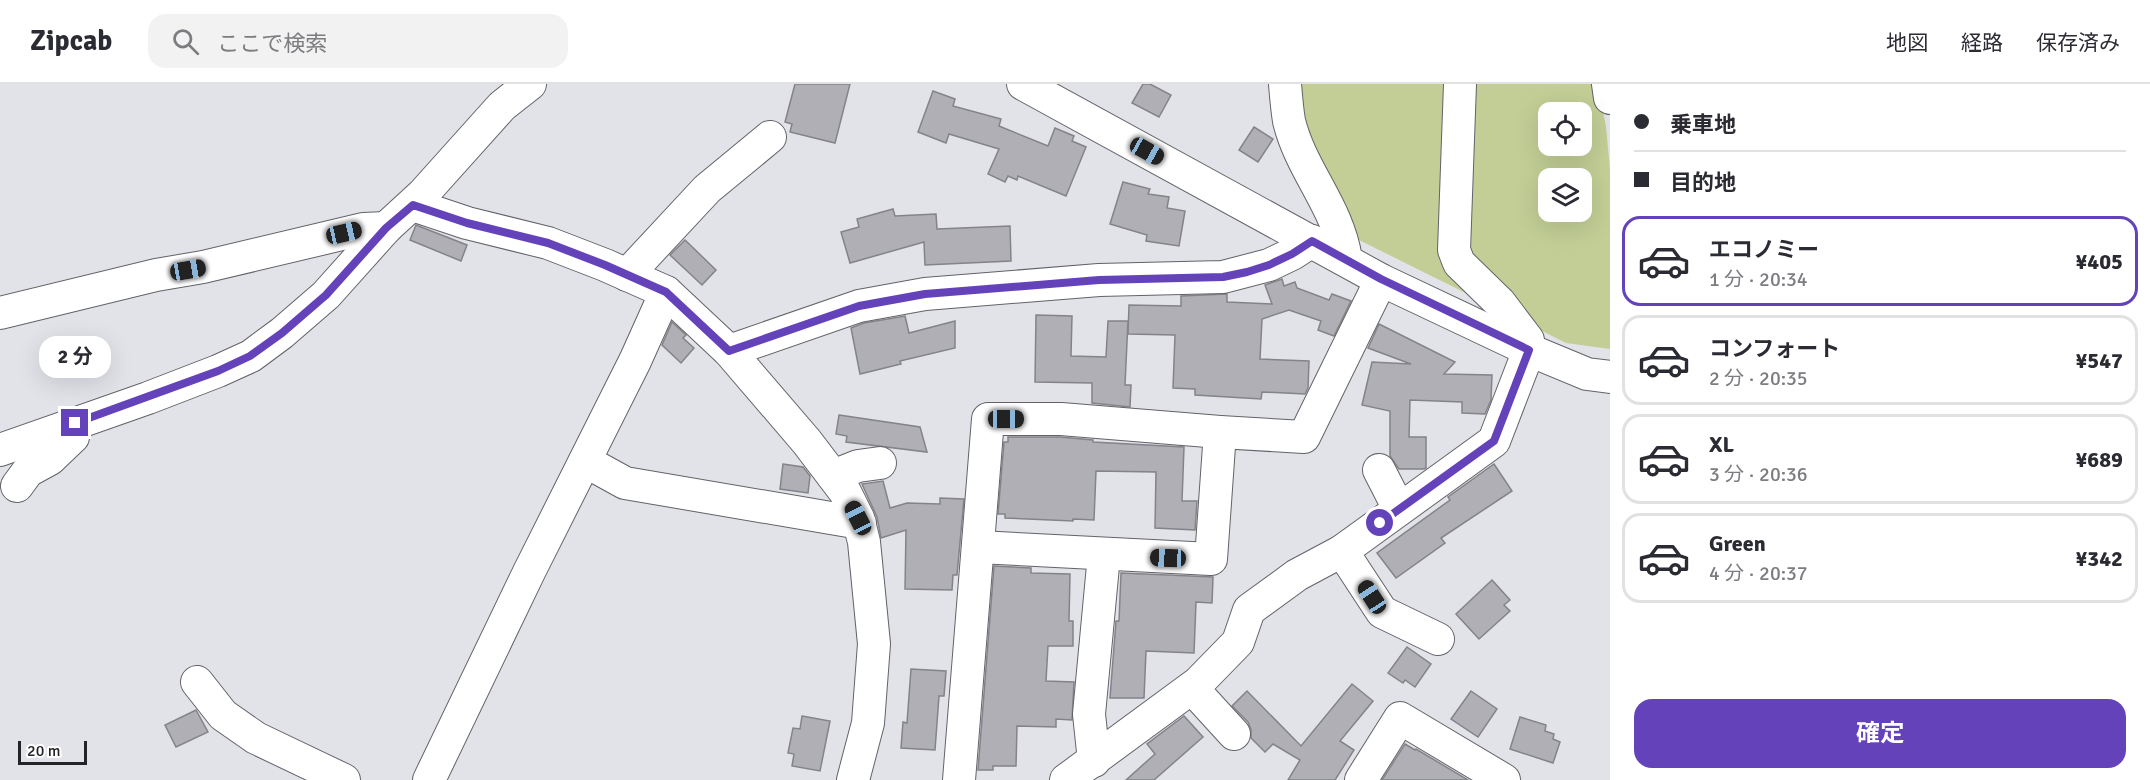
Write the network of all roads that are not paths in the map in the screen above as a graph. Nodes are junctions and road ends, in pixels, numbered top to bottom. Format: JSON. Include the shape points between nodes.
{"nodes":[{"id":1,"x":530,"y":84,"type":"edge"},
{"id":2,"x":1023,"y":84,"type":"edge"},
{"id":3,"x":1285,"y":84,"type":"edge"},
{"id":4,"x":1460,"y":84,"type":"edge"},
{"id":5,"x":1608,"y":84,"type":"edge"},
{"id":6,"x":1610,"y":98,"type":"edge"},
{"id":7,"x":770,"y":137,"type":"dead end"},
{"id":8,"x":413,"y":205,"type":"junction"},
{"id":9,"x":386,"y":228,"type":"junction"},
{"id":10,"x":1312,"y":241,"type":"junction"},
{"id":11,"x":1346,"y":260,"type":"junction"},
{"id":12,"x":627,"y":274,"type":"junction"},
{"id":13,"x":1381,"y":279,"type":"junction"},
{"id":14,"x":666,"y":292,"type":"junction"},
{"id":15,"x":0,"y":313,"type":"edge"},
{"id":16,"x":1529,"y":350,"type":"junction"},
{"id":17,"x":729,"y":351,"type":"junction"},
{"id":18,"x":1610,"y":377,"type":"edge"},
{"id":19,"x":75,"y":423,"type":"junction"},
{"id":20,"x":1220,"y":432,"type":"junction"},
{"id":21,"x":0,"y":450,"type":"edge"},
{"id":22,"x":585,"y":461,"type":"junction"},
{"id":23,"x":880,"y":463,"type":"dead end"},
{"id":24,"x":1379,"y":470,"type":"dead end"},
{"id":25,"x":833,"y":477,"type":"junction"},
{"id":26,"x":17,"y":486,"type":"dead end"},
{"id":27,"x":1399,"y":509,"type":"junction"},
{"id":28,"x":860,"y":523,"type":"junction"},
{"id":29,"x":978,"y":547,"type":"junction"},
{"id":30,"x":1342,"y":551,"type":"junction"},
{"id":31,"x":1104,"y":555,"type":"junction"},
{"id":32,"x":1438,"y":639,"type":"dead end"},
{"id":33,"x":197,"y":681,"type":"dead end"},
{"id":34,"x":1192,"y":688,"type":"junction"},
{"id":35,"x":1233,"y":734,"type":"dead end"},
{"id":36,"x":1094,"y":761,"type":"junction"},
{"id":37,"x":344,"y":780,"type":"edge"},
{"id":38,"x":429,"y":780,"type":"edge"},
{"id":39,"x":854,"y":780,"type":"edge"},
{"id":40,"x":959,"y":780,"type":"edge"},
{"id":41,"x":1066,"y":780,"type":"edge"},
{"id":42,"x":1361,"y":780,"type":"edge"},
{"id":43,"x":1504,"y":780,"type":"edge"}],
"edges":[{"from":1,"to":8,"type":"street","via":[[502,106]]},
{"from":2,"to":10,"type":"street"},
{"from":3,"to":11,"type":"street","via":[[1290,122],[1301,153],[1338,226]]},
{"from":4,"to":16,"type":"street","via":[[1454,250],[1459,263],[1500,303],[1528,340]]},
{"from":5,"to":6,"type":"street"},
{"from":7,"to":12,"type":"street","via":[[707,189]]},
{"from":8,"to":9,"type":"street"},
{"from":8,"to":12,"type":"street","via":[[548,243]]},
{"from":9,"to":15,"type":"street","via":[[363,229]]},
{"from":9,"to":19,"type":"street","via":[[326,295],[250,356]]},
{"from":10,"to":11,"type":"street"},
{"from":10,"to":17,"type":"street","via":[[1269,265],[1223,277],[1088,281],[925,294],[859,306]]},
{"from":11,"to":13,"type":"street"},
{"from":12,"to":14,"type":"street"},
{"from":13,"to":16,"type":"street"},
{"from":13,"to":20,"type":"street","via":[[1304,437]]},
{"from":14,"to":17,"type":"street"},
{"from":14,"to":22,"type":"street"},
{"from":16,"to":18,"type":"street","via":[[1587,374]]},
{"from":16,"to":27,"type":"street","via":[[1494,441]]},
{"from":17,"to":25,"type":"street"},
{"from":19,"to":21,"type":"street"},
{"from":19,"to":26,"type":"street","via":[[73,438],[50,459],[28,471]]},
{"from":20,"to":29,"type":"street","via":[[1061,419],[988,419]]},
{"from":20,"to":31,"type":"street","via":[[1211,560]]},
{"from":22,"to":28,"type":"street","via":[[625,483]]},
{"from":22,"to":38,"type":"street"},
{"from":23,"to":25,"type":"street","via":[[858,466]]},
{"from":24,"to":27,"type":"street"},
{"from":25,"to":28,"type":"street"},
{"from":27,"to":30,"type":"street"},
{"from":28,"to":39,"type":"street","via":[[874,644],[868,723]]},
{"from":29,"to":31,"type":"street"},
{"from":29,"to":40,"type":"street"},
{"from":30,"to":32,"type":"street","via":[[1382,612]]},
{"from":30,"to":34,"type":"street","via":[[1297,575],[1249,610],[1238,642]]},
{"from":31,"to":36,"type":"street","via":[[1089,714]]},
{"from":33,"to":37,"type":"street","via":[[223,715],[248,732]]},
{"from":34,"to":35,"type":"street"},
{"from":34,"to":36,"type":"street"},
{"from":36,"to":41,"type":"street"},
{"from":42,"to":43,"type":"street","via":[[1401,718]]}]}
